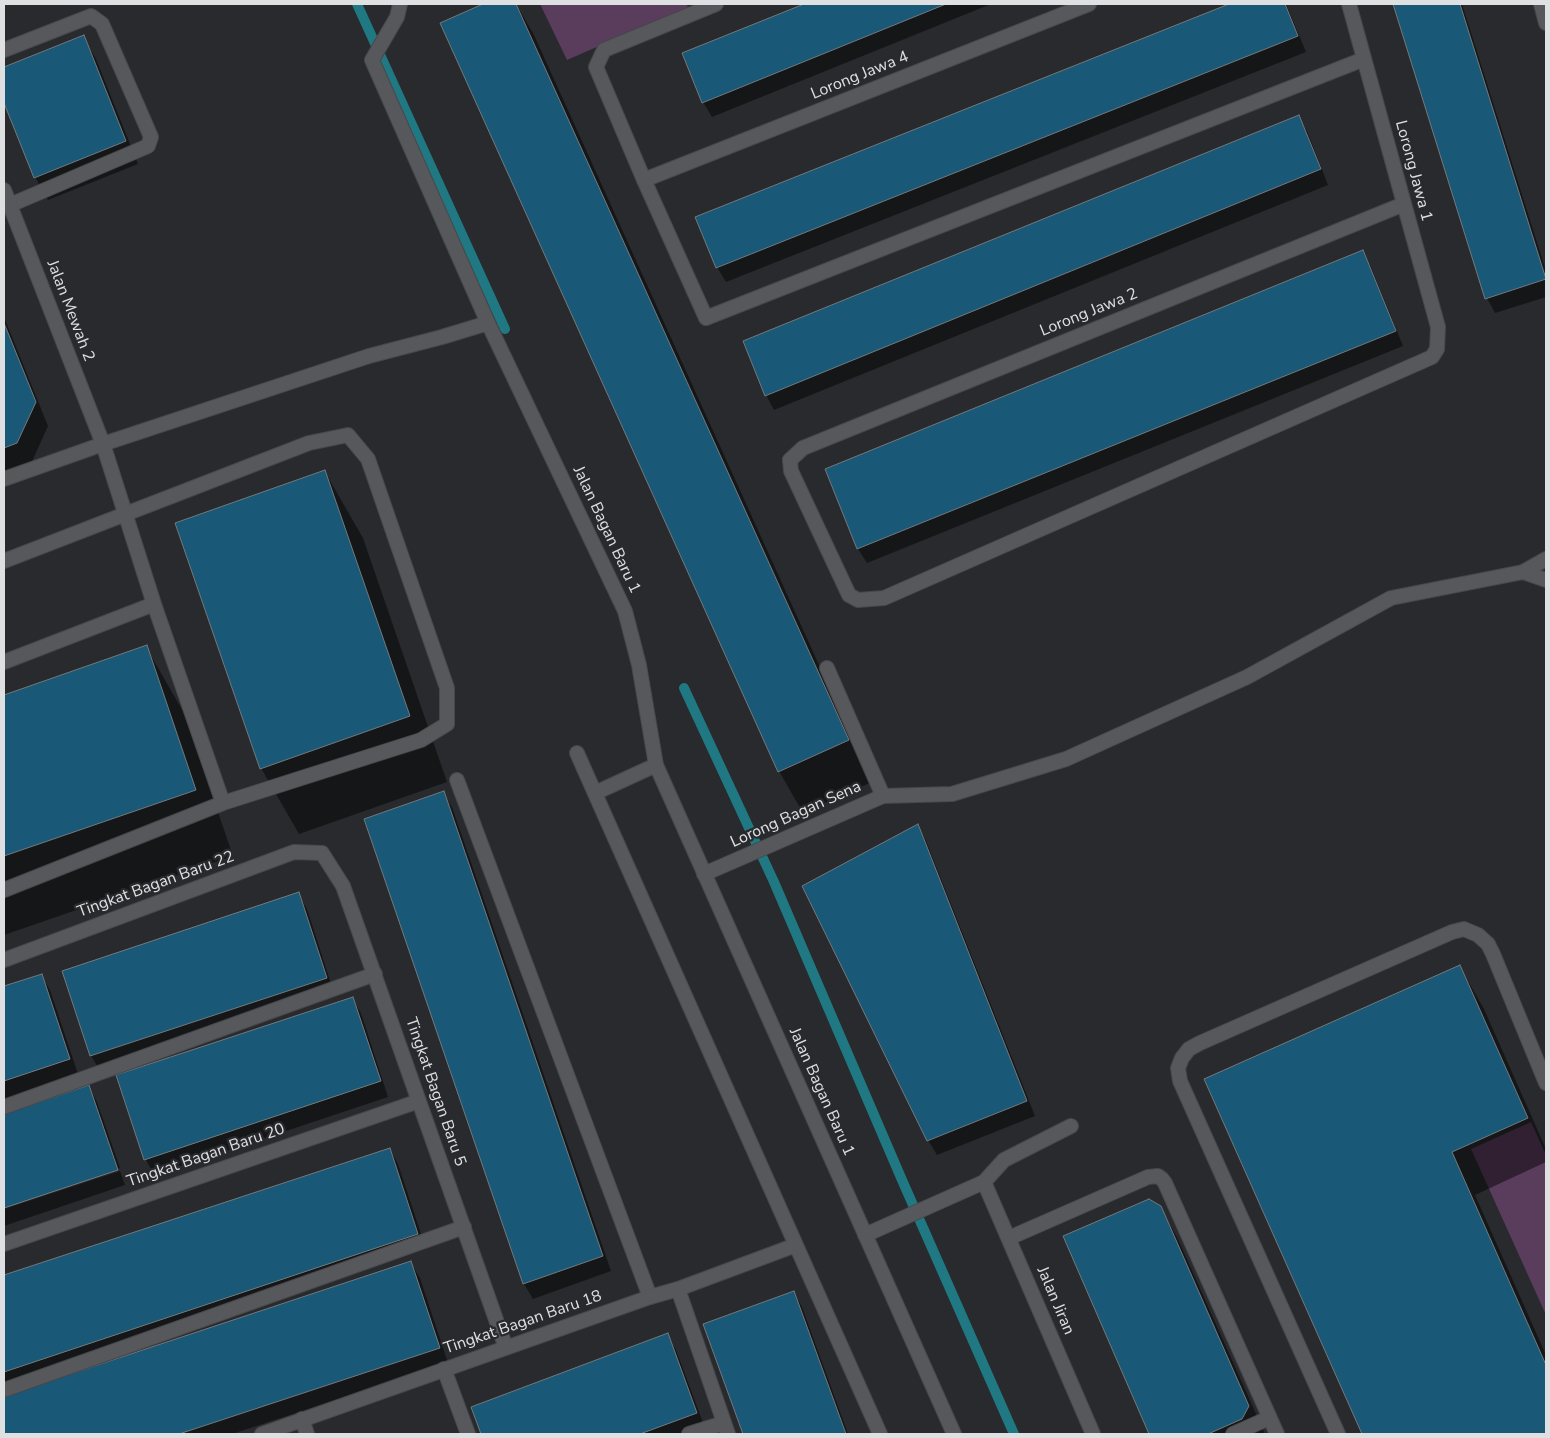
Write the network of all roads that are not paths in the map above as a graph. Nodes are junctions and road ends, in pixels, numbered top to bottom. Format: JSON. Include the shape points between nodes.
{"nodes":[{"id":1,"x":400,"y":4,"type":"edge"},
{"id":2,"x":716,"y":4,"type":"edge"},
{"id":3,"x":1089,"y":4,"type":"edge"},
{"id":4,"x":1349,"y":4,"type":"edge"},
{"id":5,"x":1541,"y":4,"type":"edge"},
{"id":6,"x":1546,"y":23,"type":"edge"},
{"id":7,"x":4,"y":50,"type":"edge"},
{"id":8,"x":1364,"y":59,"type":"junction"},
{"id":9,"x":644,"y":180,"type":"junction"},
{"id":10,"x":4,"y":190,"type":"edge"},
{"id":11,"x":1404,"y":204,"type":"junction"},
{"id":12,"x":10,"y":205,"type":"junction"},
{"id":13,"x":488,"y":323,"type":"junction"},
{"id":14,"x":103,"y":444,"type":"junction"},
{"id":15,"x":790,"y":460,"type":"joint"},
{"id":16,"x":4,"y":479,"type":"edge"},
{"id":17,"x":125,"y":514,"type":"junction"},
{"id":18,"x":1546,"y":559,"type":"edge"},
{"id":19,"x":4,"y":561,"type":"edge"},
{"id":20,"x":1523,"y":572,"type":"junction"},
{"id":21,"x":1546,"y":580,"type":"edge"},
{"id":22,"x":154,"y":604,"type":"junction"},
{"id":23,"x":4,"y":662,"type":"edge"},
{"id":24,"x":827,"y":668,"type":"dead end"},
{"id":25,"x":577,"y":753,"type":"dead end"},
{"id":26,"x":656,"y":765,"type":"junction"},
{"id":27,"x":457,"y":780,"type":"dead end"},
{"id":28,"x":595,"y":793,"type":"junction"},
{"id":29,"x":883,"y":796,"type":"junction"},
{"id":30,"x":223,"y":803,"type":"junction"},
{"id":31,"x":322,"y":853,"type":"joint"},
{"id":32,"x":704,"y":874,"type":"junction"},
{"id":33,"x":4,"y":890,"type":"edge"},
{"id":34,"x":4,"y":960,"type":"edge"},
{"id":35,"x":375,"y":974,"type":"junction"},
{"id":36,"x":1546,"y":1083,"type":"edge"},
{"id":37,"x":419,"y":1101,"type":"junction"},
{"id":38,"x":4,"y":1107,"type":"edge"},
{"id":39,"x":1071,"y":1126,"type":"dead end"},
{"id":40,"x":984,"y":1182,"type":"junction"},
{"id":41,"x":464,"y":1227,"type":"junction"},
{"id":42,"x":865,"y":1236,"type":"junction"},
{"id":43,"x":1009,"y":1238,"type":"junction"},
{"id":44,"x":4,"y":1244,"type":"edge"},
{"id":45,"x":796,"y":1245,"type":"junction"},
{"id":46,"x":678,"y":1289,"type":"junction"},
{"id":47,"x":650,"y":1297,"type":"junction"},
{"id":48,"x":506,"y":1348,"type":"junction"},
{"id":49,"x":444,"y":1369,"type":"junction"},
{"id":50,"x":4,"y":1390,"type":"edge"},
{"id":51,"x":1269,"y":1418,"type":"junction"},
{"id":52,"x":302,"y":1420,"type":"junction"},
{"id":53,"x":726,"y":1428,"type":"edge"},
{"id":54,"x":262,"y":1434,"type":"edge"},
{"id":55,"x":307,"y":1434,"type":"edge"},
{"id":56,"x":468,"y":1434,"type":"edge"},
{"id":57,"x":689,"y":1434,"type":"edge"},
{"id":58,"x":880,"y":1434,"type":"edge"},
{"id":59,"x":954,"y":1434,"type":"edge"},
{"id":60,"x":1093,"y":1434,"type":"edge"},
{"id":61,"x":1233,"y":1434,"type":"edge"},
{"id":62,"x":1276,"y":1434,"type":"edge"},
{"id":63,"x":1338,"y":1434,"type":"edge"}],
"edges":[{"from":1,"to":13,"type":"street","name":"Jalan Bagan Baru 1","via":[[388,34],[372,60]]},
{"from":2,"to":9,"type":"street","via":[[604,50],[596,68]]},
{"from":3,"to":9,"type":"street","name":"Lorong Jawa 4"},
{"from":4,"to":8,"type":"street","name":"Lorong Jawa 1"},
{"from":5,"to":6,"type":"street"},
{"from":7,"to":12,"type":"street","via":[[91,16],[102,24],[151,138],[148,146]]},
{"from":8,"to":9,"type":"street","via":[[706,318]]},
{"from":8,"to":11,"type":"street","name":"Lorong Jawa 1"},
{"from":10,"to":12,"type":"street","name":"Jalan Mewah 2"},
{"from":11,"to":15,"type":"street","name":"Lorong Jawa 2","via":[[803,448]]},
{"from":11,"to":15,"type":"street","name":"Lorong Jawa 1","via":[[1438,327],[1432,358],[884,598],[858,600],[849,595],[791,471]]},
{"from":12,"to":14,"type":"street","name":"Jalan Mewah 2"},
{"from":13,"to":14,"type":"street","via":[[369,356]]},
{"from":13,"to":26,"type":"street","name":"Jalan Bagan Baru 1","via":[[625,612]]},
{"from":14,"to":16,"type":"street"},
{"from":14,"to":17,"type":"street","name":"Jalan Mewah 2"},
{"from":17,"to":19,"type":"street"},
{"from":17,"to":22,"type":"street","name":"Jalan Mewah 2"},
{"from":17,"to":30,"type":"street","via":[[309,443],[348,435],[368,459],[447,688],[447,724],[421,740]]},
{"from":18,"to":20,"type":"street"},
{"from":20,"to":21,"type":"street"},
{"from":20,"to":29,"type":"street","via":[[1391,598],[1247,677],[1066,760],[952,794]]},
{"from":22,"to":23,"type":"street"},
{"from":22,"to":30,"type":"street","name":"Jalan Mewah 2"},
{"from":24,"to":29,"type":"street","name":"Lorong Bagan Sena"},
{"from":25,"to":28,"type":"street"},
{"from":26,"to":28,"type":"street"},
{"from":26,"to":32,"type":"street","name":"Jalan Bagan Baru 1"},
{"from":27,"to":47,"type":"street"},
{"from":28,"to":45,"type":"street"},
{"from":29,"to":32,"type":"street","name":"Lorong Bagan Sena"},
{"from":30,"to":33,"type":"street"},
{"from":31,"to":34,"type":"street","name":"Tingkat Bagan Baru 22","via":[[294,852]]},
{"from":31,"to":35,"type":"street","name":"Tingkat Bagan Baru 5","via":[[344,886]]},
{"from":32,"to":42,"type":"street","name":"Jalan Bagan Baru 1"},
{"from":35,"to":37,"type":"street","name":"Tingkat Bagan Baru 5"},
{"from":35,"to":38,"type":"street"},
{"from":36,"to":63,"type":"street","via":[[1488,944],[1464,929],[1189,1048],[1182,1058],[1178,1068],[1180,1080]]},
{"from":37,"to":41,"type":"street","name":"Tingkat Bagan Baru 5"},
{"from":37,"to":44,"type":"street","name":"Tingkat Bagan Baru 20"},
{"from":39,"to":40,"type":"street","via":[[1004,1160]]},
{"from":40,"to":42,"type":"street"},
{"from":40,"to":43,"type":"street","name":"Jalan Jiran"},
{"from":41,"to":48,"type":"street","name":"Tingkat Bagan Baru 5"},
{"from":41,"to":50,"type":"street"},
{"from":42,"to":59,"type":"street","name":"Jalan Bagan Baru 1"},
{"from":43,"to":51,"type":"street","via":[[1148,1177],[1158,1176],[1165,1183]]},
{"from":43,"to":60,"type":"street","name":"Jalan Jiran"},
{"from":45,"to":46,"type":"street","name":"Tingkat Bagan Baru 18"},
{"from":45,"to":58,"type":"street"},
{"from":46,"to":47,"type":"street","name":"Tingkat Bagan Baru 18"},
{"from":46,"to":53,"type":"street"},
{"from":47,"to":48,"type":"street","name":"Tingkat Bagan Baru 18"},
{"from":48,"to":49,"type":"street","name":"Tingkat Bagan Baru 18"},
{"from":49,"to":52,"type":"street","name":"Tingkat Bagan Baru 18"},
{"from":49,"to":56,"type":"street"},
{"from":51,"to":61,"type":"street"},
{"from":51,"to":62,"type":"street"},
{"from":52,"to":54,"type":"street","name":"Tingkat Bagan Baru 18"},
{"from":52,"to":55,"type":"street"},
{"from":53,"to":57,"type":"street"}]}
